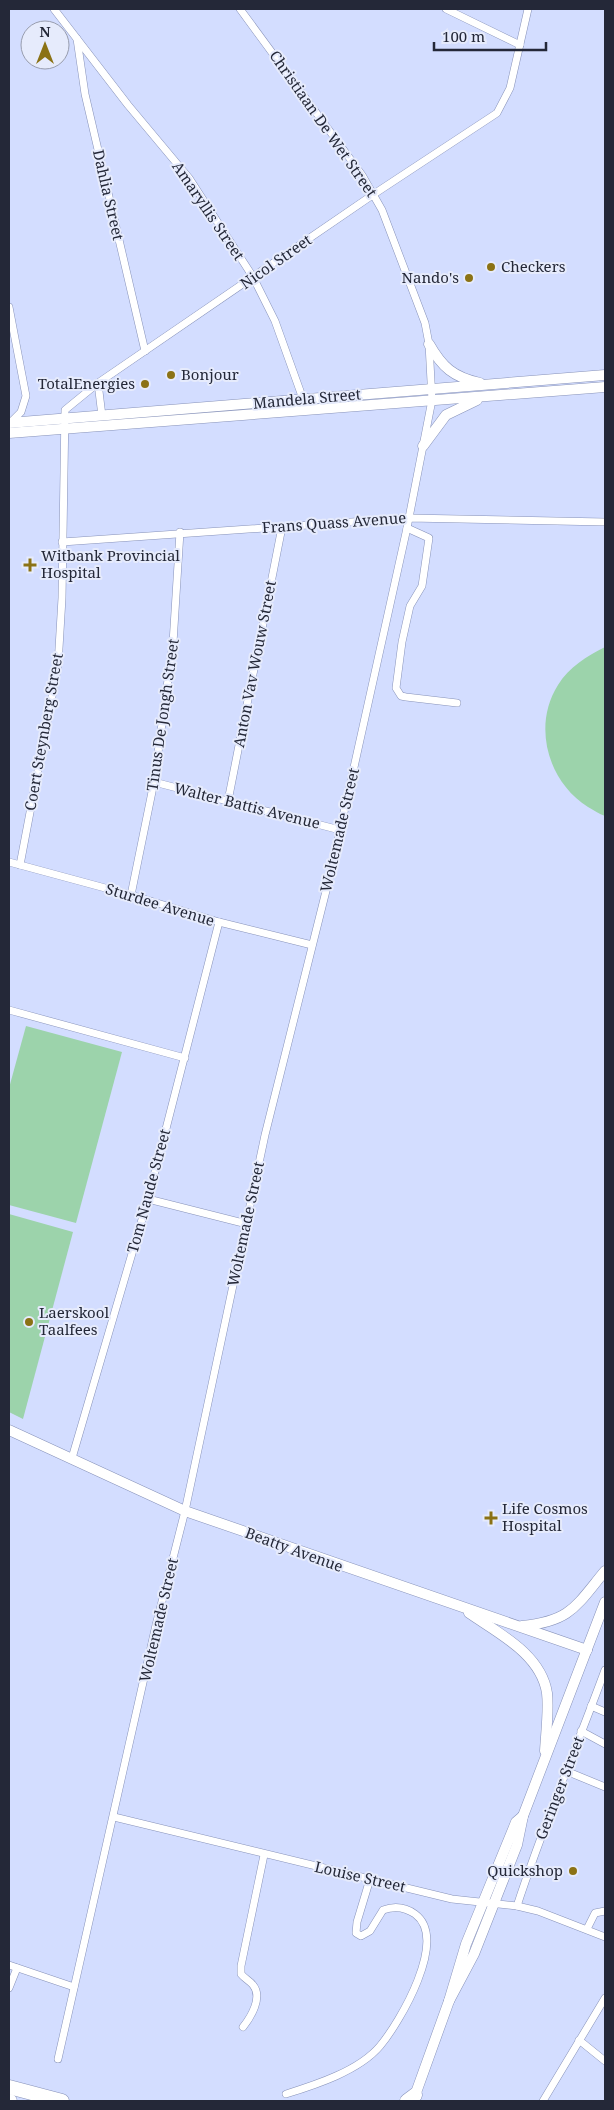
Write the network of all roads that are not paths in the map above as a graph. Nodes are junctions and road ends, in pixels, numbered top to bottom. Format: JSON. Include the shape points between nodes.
{"nodes":[{"id":1,"x":54,"y":9,"type":"edge"},
{"id":2,"x":240,"y":9,"type":"edge"},
{"id":3,"x":446,"y":9,"type":"edge"},
{"id":4,"x":528,"y":9,"type":"edge"},
{"id":5,"x":77,"y":37,"type":"junction"},
{"id":6,"x":520,"y":45,"type":"junction"},
{"id":7,"x":374,"y":194,"type":"junction"},
{"id":8,"x":253,"y":277,"type":"junction"},
{"id":9,"x":9,"y":307,"type":"edge"},
{"id":10,"x":429,"y":344,"type":"junction"},
{"id":11,"x":144,"y":351,"type":"junction"},
{"id":12,"x":605,"y":375,"type":"edge"},
{"id":13,"x":98,"y":383,"type":"junction"},
{"id":14,"x":486,"y":385,"type":"junction"},
{"id":15,"x":605,"y":387,"type":"edge"},
{"id":16,"x":432,"y":395,"type":"junction"},
{"id":17,"x":487,"y":396,"type":"junction"},
{"id":18,"x":304,"y":399,"type":"junction"},
{"id":19,"x":304,"y":411,"type":"junction"},
{"id":20,"x":102,"y":416,"type":"junction"},
{"id":21,"x":64,"y":424,"type":"junction"},
{"id":22,"x":10,"y":426,"type":"edge"},
{"id":23,"x":423,"y":446,"type":"junction"},
{"id":24,"x":409,"y":518,"type":"junction"},
{"id":25,"x":605,"y":522,"type":"edge"},
{"id":26,"x":282,"y":527,"type":"junction"},
{"id":27,"x":407,"y":528,"type":"junction"},
{"id":28,"x":180,"y":532,"type":"junction"},
{"id":29,"x":62,"y":542,"type":"junction"},
{"id":30,"x":457,"y":703,"type":"dead end"},
{"id":31,"x":154,"y":782,"type":"junction"},
{"id":32,"x":228,"y":801,"type":"junction"},
{"id":33,"x":340,"y":830,"type":"junction"},
{"id":34,"x":9,"y":862,"type":"edge"},
{"id":35,"x":20,"y":865,"type":"junction"},
{"id":36,"x":131,"y":895,"type":"junction"},
{"id":37,"x":219,"y":922,"type":"junction"},
{"id":38,"x":312,"y":945,"type":"junction"},
{"id":39,"x":9,"y":1010,"type":"edge"},
{"id":40,"x":185,"y":1058,"type":"junction"},
{"id":41,"x":148,"y":1199,"type":"junction"},
{"id":42,"x":247,"y":1224,"type":"junction"},
{"id":43,"x":9,"y":1430,"type":"edge"},
{"id":44,"x":72,"y":1458,"type":"junction"},
{"id":45,"x":184,"y":1511,"type":"junction"},
{"id":46,"x":605,"y":1571,"type":"edge"},
{"id":47,"x":605,"y":1602,"type":"edge"},
{"id":48,"x":457,"y":1605,"type":"junction"},
{"id":49,"x":519,"y":1626,"type":"junction"},
{"id":50,"x":587,"y":1650,"type":"junction"},
{"id":51,"x":605,"y":1670,"type":"edge"},
{"id":52,"x":591,"y":1706,"type":"junction"},
{"id":53,"x":605,"y":1712,"type":"edge"},
{"id":54,"x":581,"y":1731,"type":"junction"},
{"id":55,"x":605,"y":1744,"type":"edge"},
{"id":56,"x":545,"y":1759,"type":"junction"},
{"id":57,"x":566,"y":1771,"type":"junction"},
{"id":58,"x":605,"y":1787,"type":"edge"},
{"id":59,"x":523,"y":1816,"type":"junction"},
{"id":60,"x":114,"y":1817,"type":"junction"},
{"id":61,"x":264,"y":1855,"type":"junction"},
{"id":62,"x":370,"y":1880,"type":"junction"},
{"id":63,"x":482,"y":1903,"type":"junction"},
{"id":64,"x":494,"y":1904,"type":"junction"},
{"id":65,"x":517,"y":1906,"type":"junction"},
{"id":66,"x":605,"y":1911,"type":"edge"},
{"id":67,"x":587,"y":1929,"type":"junction"},
{"id":68,"x":605,"y":1937,"type":"edge"},
{"id":69,"x":9,"y":1965,"type":"edge"},
{"id":70,"x":17,"y":1968,"type":"junction"},
{"id":71,"x":74,"y":1987,"type":"junction"},
{"id":72,"x":9,"y":1988,"type":"edge"},
{"id":73,"x":605,"y":1998,"type":"edge"},
{"id":74,"x":449,"y":2001,"type":"junction"},
{"id":75,"x":244,"y":2027,"type":"dead end"},
{"id":76,"x":579,"y":2040,"type":"junction"},
{"id":77,"x":58,"y":2059,"type":"dead end"},
{"id":78,"x":605,"y":2061,"type":"edge"},
{"id":79,"x":9,"y":2087,"type":"edge"},
{"id":80,"x":286,"y":2094,"type":"dead end"},
{"id":81,"x":411,"y":2099,"type":"edge"},
{"id":82,"x":62,"y":2101,"type":"edge"},
{"id":83,"x":544,"y":2101,"type":"edge"}],
"edges":[{"from":1,"to":5,"type":"street","name":"Amaryllis Street"},
{"from":2,"to":7,"type":"street","name":"Christiaan De Wet Street"},
{"from":3,"to":6,"type":"street"},
{"from":4,"to":6,"type":"street"},
{"from":5,"to":8,"type":"street","name":"Amaryllis Street","via":[[128,106],[190,178]]},
{"from":5,"to":11,"type":"street","name":"Dahlia Street","via":[[85,94]]},
{"from":6,"to":7,"type":"street","name":"Nicol Street","via":[[510,88],[497,113]]},
{"from":7,"to":8,"type":"street","name":"Nicol Street"},
{"from":7,"to":10,"type":"street","name":"Christiaan De Wet Street","via":[[421,312]]},
{"from":8,"to":11,"type":"street","name":"Nicol Street"},
{"from":8,"to":18,"type":"street","name":"Amaryllis Street","via":[[275,320]]},
{"from":9,"to":22,"type":"street","via":[[26,396],[22,412]]},
{"from":10,"to":14,"type":"main road","via":[[440,362],[453,374]]},
{"from":10,"to":16,"type":"street","name":"Christiaan De Wet Street"},
{"from":11,"to":13,"type":"street","name":"Nicol Street"},
{"from":12,"to":14,"type":"main road","name":"Mandela Street"},
{"from":13,"to":20,"type":"street"},
{"from":13,"to":21,"type":"street","name":"Nicol Street","via":[[65,410]]},
{"from":14,"to":16,"type":"main road","name":"Mandela Street"},
{"from":15,"to":17,"type":"main road","name":"Mandela Street"},
{"from":16,"to":17,"type":"main road","name":"Mandela Street"},
{"from":16,"to":18,"type":"main road","name":"Mandela Street"},
{"from":16,"to":19,"type":"main road","name":"Mandela Street"},
{"from":16,"to":23,"type":"street","name":"Woltemade Street"},
{"from":17,"to":23,"type":"main road","via":[[446,415]]},
{"from":18,"to":19,"type":"street","name":"Amaryllis Street"},
{"from":18,"to":20,"type":"main road","name":"Mandela Street"},
{"from":19,"to":21,"type":"main road","name":"Mandela Street"},
{"from":20,"to":21,"type":"main road","name":"Mandela Street"},
{"from":21,"to":22,"type":"main road","name":"Mandela Street"},
{"from":21,"to":29,"type":"street","name":"Coert Steynberg Street"},
{"from":23,"to":24,"type":"street","name":"Woltemade Street"},
{"from":24,"to":25,"type":"street","name":"Frans Quass Avenue"},
{"from":24,"to":26,"type":"street","name":"Frans Quass Avenue"},
{"from":24,"to":27,"type":"street","name":"Woltemade Street"},
{"from":26,"to":28,"type":"street","name":"Frans Quass Avenue"},
{"from":26,"to":32,"type":"street","name":"Anton Vav Wouw Street"},
{"from":27,"to":30,"type":"street","via":[[430,538],[422,586],[410,606],[396,688],[401,696]]},
{"from":27,"to":33,"type":"street","name":"Woltemade Street"},
{"from":28,"to":29,"type":"street","name":"Frans Quass Avenue"},
{"from":28,"to":31,"type":"street","name":"Tinus De Jongh Street","via":[[173,643]]},
{"from":29,"to":35,"type":"street","name":"Coert Steynberg Street","via":[[58,664]]},
{"from":31,"to":32,"type":"street","name":"Walter Battis Avenue"},
{"from":31,"to":36,"type":"street","name":"Tinus De Jongh Street"},
{"from":32,"to":33,"type":"street","name":"Walter Battis Avenue"},
{"from":33,"to":38,"type":"street","name":"Woltemade Street"},
{"from":34,"to":35,"type":"street","name":"Sturdee Avenue"},
{"from":35,"to":36,"type":"street","name":"Sturdee Avenue"},
{"from":36,"to":37,"type":"street","name":"Sturdee Avenue"},
{"from":37,"to":38,"type":"street","name":"Sturdee Avenue"},
{"from":37,"to":40,"type":"street","name":"Tom Naude Street"},
{"from":38,"to":42,"type":"street","name":"Woltemade Street","via":[[265,1135]]},
{"from":39,"to":40,"type":"street"},
{"from":40,"to":41,"type":"street","name":"Tom Naude Street"},
{"from":41,"to":42,"type":"street"},
{"from":41,"to":44,"type":"street","name":"Tom Naude Street"},
{"from":42,"to":45,"type":"street","name":"Woltemade Street"},
{"from":43,"to":44,"type":"main road","name":"Beatty Avenue"},
{"from":44,"to":45,"type":"main road","name":"Beatty Avenue"},
{"from":45,"to":48,"type":"main road","name":"Beatty Avenue"},
{"from":45,"to":60,"type":"street","name":"Woltemade Street"},
{"from":46,"to":49,"type":"main road","via":[[563,1617],[547,1623]]},
{"from":47,"to":50,"type":"main road"},
{"from":48,"to":49,"type":"main road","name":"Beatty Avenue"},
{"from":48,"to":56,"type":"main road","via":[[537,1665],[547,1694]]},
{"from":49,"to":50,"type":"main road","name":"Beatty Avenue"},
{"from":50,"to":56,"type":"main road"},
{"from":51,"to":52,"type":"street","name":"Geringer Street"},
{"from":52,"to":53,"type":"street"},
{"from":52,"to":54,"type":"street","name":"Geringer Street"},
{"from":54,"to":55,"type":"street"},
{"from":54,"to":57,"type":"street","name":"Geringer Street"},
{"from":56,"to":59,"type":"main road"},
{"from":57,"to":58,"type":"street"},
{"from":57,"to":65,"type":"street","name":"Geringer Street"},
{"from":59,"to":63,"type":"main road","via":[[516,1822]]},
{"from":59,"to":64,"type":"main road","via":[[517,1845]]},
{"from":60,"to":61,"type":"street","name":"Louise Street"},
{"from":60,"to":71,"type":"street","name":"Woltemade Street"},
{"from":61,"to":62,"type":"street","name":"Louise Street"},
{"from":61,"to":75,"type":"street","via":[[241,1966],[241,1974],[254,1986],[256,1998]]},
{"from":62,"to":63,"type":"street","name":"Louise Street"},
{"from":62,"to":80,"type":"street","via":[[356,1933],[361,1936],[370,1931],[382,1910],[396,1907],[422,1919],[427,1948],[420,1975],[379,2048],[340,2074]]},
{"from":63,"to":64,"type":"street","name":"Louise Street"},
{"from":63,"to":74,"type":"main road"},
{"from":64,"to":65,"type":"street","name":"Louise Street"},
{"from":64,"to":74,"type":"main road","via":[[474,1954]]},
{"from":65,"to":67,"type":"street","name":"Louise Street"},
{"from":66,"to":67,"type":"street","via":[[595,1913]]},
{"from":67,"to":68,"type":"street","name":"Louise Street"},
{"from":69,"to":70,"type":"street"},
{"from":70,"to":71,"type":"street"},
{"from":70,"to":72,"type":"street"},
{"from":71,"to":77,"type":"street","name":"Woltemade Street"},
{"from":73,"to":76,"type":"street"},
{"from":74,"to":81,"type":"main road"},
{"from":76,"to":78,"type":"street"},
{"from":76,"to":83,"type":"street"},
{"from":79,"to":82,"type":"highway"}]}
